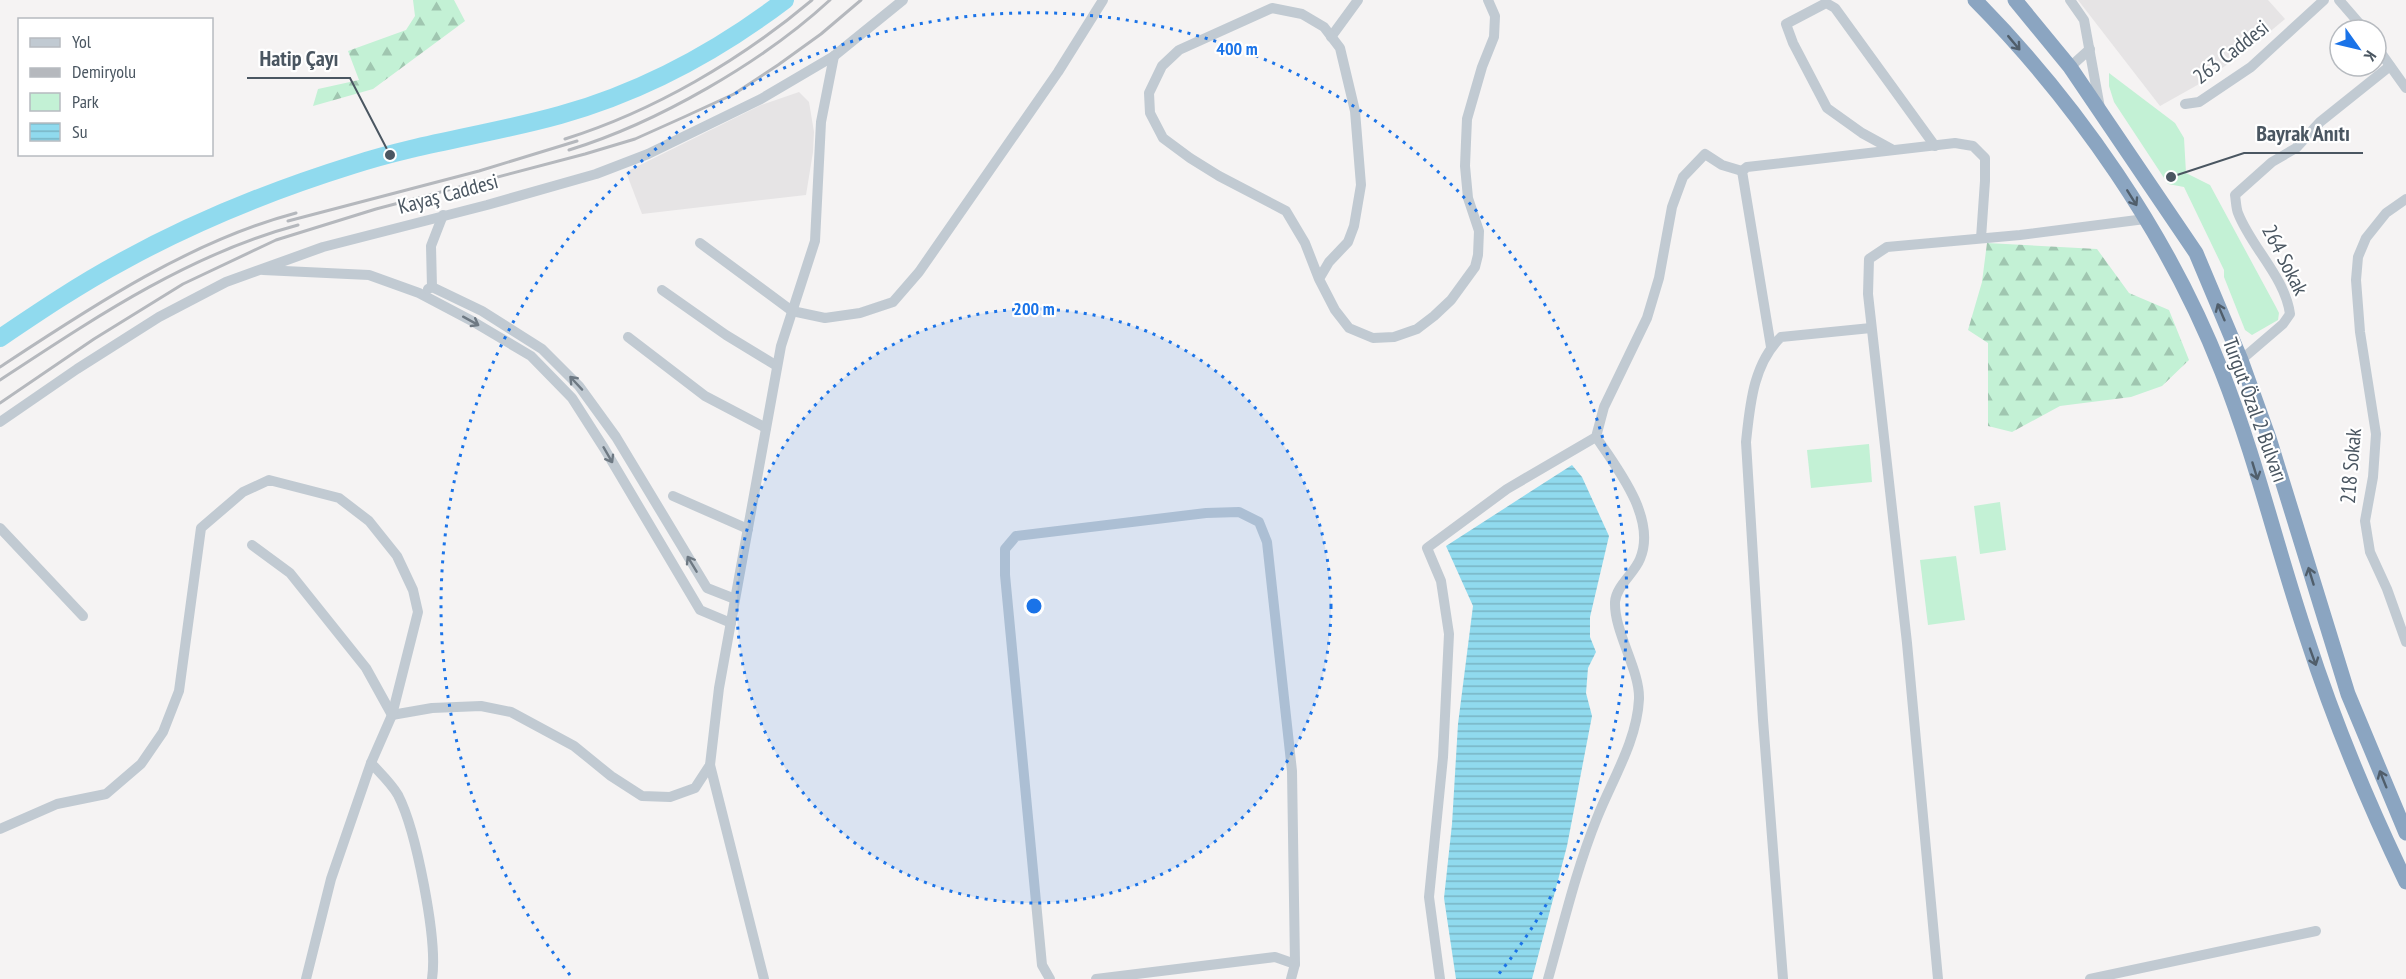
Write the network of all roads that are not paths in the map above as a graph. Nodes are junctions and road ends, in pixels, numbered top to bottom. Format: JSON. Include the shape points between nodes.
{"nodes":[{"id":1,"x":903,"y":0,"type":"edge"},
{"id":2,"x":1103,"y":0,"type":"edge"},
{"id":3,"x":1358,"y":0,"type":"edge"},
{"id":4,"x":1488,"y":0,"type":"edge"},
{"id":5,"x":1975,"y":0,"type":"edge"},
{"id":6,"x":2015,"y":0,"type":"edge"},
{"id":7,"x":2070,"y":0,"type":"edge"},
{"id":8,"x":2324,"y":0,"type":"edge"},
{"id":9,"x":2339,"y":0,"type":"edge"},
{"id":10,"x":2355,"y":18,"type":"edge"},
{"id":11,"x":1331,"y":37,"type":"junction"},
{"id":12,"x":2090,"y":49,"type":"junction"},
{"id":13,"x":834,"y":56,"type":"junction"},
{"id":14,"x":2388,"y":63,"type":"edge"},
{"id":15,"x":2390,"y":66,"type":"junction"},
{"id":16,"x":2070,"y":67,"type":"junction"},
{"id":17,"x":2406,"y":88,"type":"edge"},
{"id":18,"x":2185,"y":104,"type":"dead end"},
{"id":19,"x":2101,"y":115,"type":"junction"},
{"id":20,"x":1935,"y":146,"type":"junction"},
{"id":21,"x":1893,"y":150,"type":"junction"},
{"id":22,"x":1742,"y":171,"type":"junction"},
{"id":23,"x":2406,"y":199,"type":"edge"},
{"id":24,"x":443,"y":215,"type":"junction"},
{"id":25,"x":2145,"y":219,"type":"junction"},
{"id":26,"x":1981,"y":238,"type":"junction"},
{"id":27,"x":700,"y":243,"type":"dead end"},
{"id":28,"x":258,"y":270,"type":"junction"},
{"id":29,"x":1319,"y":279,"type":"junction"},
{"id":30,"x":432,"y":287,"type":"junction"},
{"id":31,"x":662,"y":290,"type":"dead end"},
{"id":32,"x":419,"y":293,"type":"junction"},
{"id":33,"x":792,"y":311,"type":"junction"},
{"id":34,"x":1871,"y":328,"type":"junction"},
{"id":35,"x":628,"y":337,"type":"dead end"},
{"id":36,"x":1771,"y":347,"type":"junction"},
{"id":37,"x":2241,"y":360,"type":"junction"},
{"id":38,"x":777,"y":366,"type":"junction"},
{"id":39,"x":0,"y":422,"type":"edge"},
{"id":40,"x":766,"y":428,"type":"junction"},
{"id":41,"x":1596,"y":436,"type":"junction"},
{"id":42,"x":673,"y":496,"type":"dead end"},
{"id":43,"x":0,"y":528,"type":"edge"},
{"id":44,"x":748,"y":529,"type":"junction"},
{"id":45,"x":252,"y":545,"type":"dead end"},
{"id":46,"x":735,"y":599,"type":"junction"},
{"id":47,"x":83,"y":616,"type":"dead end"},
{"id":48,"x":731,"y":622,"type":"junction"},
{"id":49,"x":2406,"y":642,"type":"edge"},
{"id":50,"x":392,"y":715,"type":"junction"},
{"id":51,"x":371,"y":763,"type":"junction"},
{"id":52,"x":710,"y":765,"type":"junction"},
{"id":53,"x":0,"y":829,"type":"edge"},
{"id":54,"x":2406,"y":833,"type":"edge"},
{"id":55,"x":2406,"y":882,"type":"edge"},
{"id":56,"x":2316,"y":931,"type":"dead end"},
{"id":57,"x":1295,"y":964,"type":"junction"},
{"id":58,"x":306,"y":979,"type":"edge"},
{"id":59,"x":432,"y":979,"type":"edge"},
{"id":60,"x":764,"y":979,"type":"edge"},
{"id":61,"x":1050,"y":979,"type":"edge"},
{"id":62,"x":1096,"y":979,"type":"edge"},
{"id":63,"x":1292,"y":979,"type":"edge"},
{"id":64,"x":1440,"y":979,"type":"edge"},
{"id":65,"x":1548,"y":979,"type":"edge"},
{"id":66,"x":1783,"y":979,"type":"edge"},
{"id":67,"x":1938,"y":979,"type":"edge"},
{"id":68,"x":2090,"y":979,"type":"edge"}],
"edges":[{"from":1,"to":13,"type":"street","name":"Kayaş Caddesi"},
{"from":2,"to":33,"type":"street","via":[[1058,72],[919,272],[893,302],[860,313],[825,318]]},
{"from":3,"to":11,"type":"street"},
{"from":4,"to":29,"type":"street","via":[[1495,16],[1494,38],[1467,119],[1468,198],[1479,231],[1475,267],[1434,316],[1417,329],[1394,337],[1373,338],[1349,328]]},
{"from":5,"to":25,"type":"highway","name":"Turgut Özal 2 Bulvarı","one_way":true,"via":[[2087,132]]},
{"from":6,"to":16,"type":"highway","name":"Turgut Özal 2 Bulvarı"},
{"from":7,"to":12,"type":"street","via":[[2084,20]]},
{"from":8,"to":18,"type":"street","name":"263 Caddesi","via":[[2251,67],[2199,102]]},
{"from":9,"to":10,"type":"street"},
{"from":11,"to":29,"type":"street","via":[[1340,48],[1355,111],[1361,185],[1348,242]]},
{"from":11,"to":29,"type":"street","via":[[1324,27],[1302,14],[1272,8],[1179,50],[1162,66],[1149,93],[1150,113],[1163,138],[1219,176],[1286,211],[1305,243]]},
{"from":12,"to":16,"type":"street"},
{"from":12,"to":19,"type":"street"},
{"from":13,"to":24,"type":"street","name":"Kayaş Caddesi","via":[[762,99],[648,154],[596,174]]},
{"from":13,"to":33,"type":"street","via":[[821,122],[815,241]]},
{"from":14,"to":15,"type":"street"},
{"from":15,"to":17,"type":"street"},
{"from":15,"to":37,"type":"street","name":"264 Sokak","via":[[2235,195],[2238,214],[2275,277],[2290,314]]},
{"from":16,"to":19,"type":"highway","name":"Turgut Özal 2 Bulvarı"},
{"from":37,"to":19,"type":"highway","name":"Turgut Özal 2 Bulvarı","one_way":true,"via":[[2196,253]]},
{"from":20,"to":21,"type":"street"},
{"from":20,"to":21,"type":"street","via":[[1835,8],[1826,3],[1786,24],[1827,108]]},
{"from":20,"to":26,"type":"street","via":[[1973,146],[1984,158]]},
{"from":21,"to":22,"type":"street","via":[[1747,167]]},
{"from":22,"to":36,"type":"street"},
{"from":22,"to":41,"type":"street","via":[[1705,154],[1683,177],[1672,207],[1647,318],[1604,407]]},
{"from":23,"to":49,"type":"street","name":"218 Sokak","via":[[2386,213],[2366,238],[2358,257],[2356,280],[2376,434],[2365,521],[2370,552]]},
{"from":24,"to":28,"type":"street","name":"Kayaş Caddesi","via":[[323,247]]},
{"from":24,"to":30,"type":"street","via":[[431,246]]},
{"from":25,"to":26,"type":"street"},
{"from":25,"to":55,"type":"highway","name":"Turgut Özal 2 Bulvarı","one_way":true,"via":[[2169,260],[2221,370],[2348,753]]},
{"from":26,"to":34,"type":"street","via":[[1887,247],[1869,259]]},
{"from":27,"to":33,"type":"street"},
{"from":28,"to":32,"type":"street","via":[[369,275]]},
{"from":28,"to":39,"type":"street","name":"Kayaş Caddesi","via":[[159,317]]},
{"from":30,"to":32,"type":"street"},
{"from":46,"to":30,"type":"street","one_way":true,"via":[[707,588],[616,437],[579,386],[542,349],[482,311]]},
{"from":31,"to":38,"type":"street"},
{"from":32,"to":48,"type":"street","one_way":true,"via":[[531,356],[572,398],[700,610]]},
{"from":33,"to":38,"type":"street"},
{"from":34,"to":36,"type":"street","via":[[1781,337]]},
{"from":34,"to":67,"type":"street","via":[[1907,637]]},
{"from":35,"to":40,"type":"street","via":[[705,396]]},
{"from":36,"to":66,"type":"street","via":[[1751,397],[1746,442]]},
{"from":54,"to":37,"type":"highway","name":"Turgut Özal 2 Bulvarı","one_way":true,"via":[[2348,694]]},
{"from":38,"to":40,"type":"street"},
{"from":40,"to":44,"type":"street"},
{"from":41,"to":64,"type":"street","via":[[1507,489],[1427,548],[1442,581],[1449,634],[1443,757],[1429,897]]},
{"from":41,"to":65,"type":"street","via":[[1640,513],[1646,538],[1639,561],[1615,600],[1639,696],[1636,723],[1596,819]]},
{"from":42,"to":44,"type":"street"},
{"from":43,"to":47,"type":"street"},
{"from":44,"to":46,"type":"street"},
{"from":45,"to":50,"type":"street","via":[[290,573],[366,668]]},
{"from":46,"to":48,"type":"street"},
{"from":48,"to":52,"type":"street"},
{"from":50,"to":51,"type":"street"},
{"from":50,"to":52,"type":"street","via":[[481,706],[512,712],[574,746],[642,796],[670,797],[695,788]]},
{"from":50,"to":53,"type":"street","via":[[418,612],[413,590],[397,556],[369,521],[339,498],[269,480],[243,492],[201,528],[178,691],[163,732],[141,764],[106,794],[57,804]]},
{"from":51,"to":58,"type":"street","via":[[331,879]]},
{"from":51,"to":59,"type":"street","via":[[397,793],[406,815],[425,897]]},
{"from":52,"to":60,"type":"street"},
{"from":56,"to":68,"type":"street"},
{"from":57,"to":61,"type":"street","via":[[1292,771],[1267,542],[1259,522],[1239,512],[1206,513],[1016,536],[1005,549],[1042,965]]},
{"from":57,"to":62,"type":"street","via":[[1275,957]]},
{"from":57,"to":63,"type":"street"}]}
